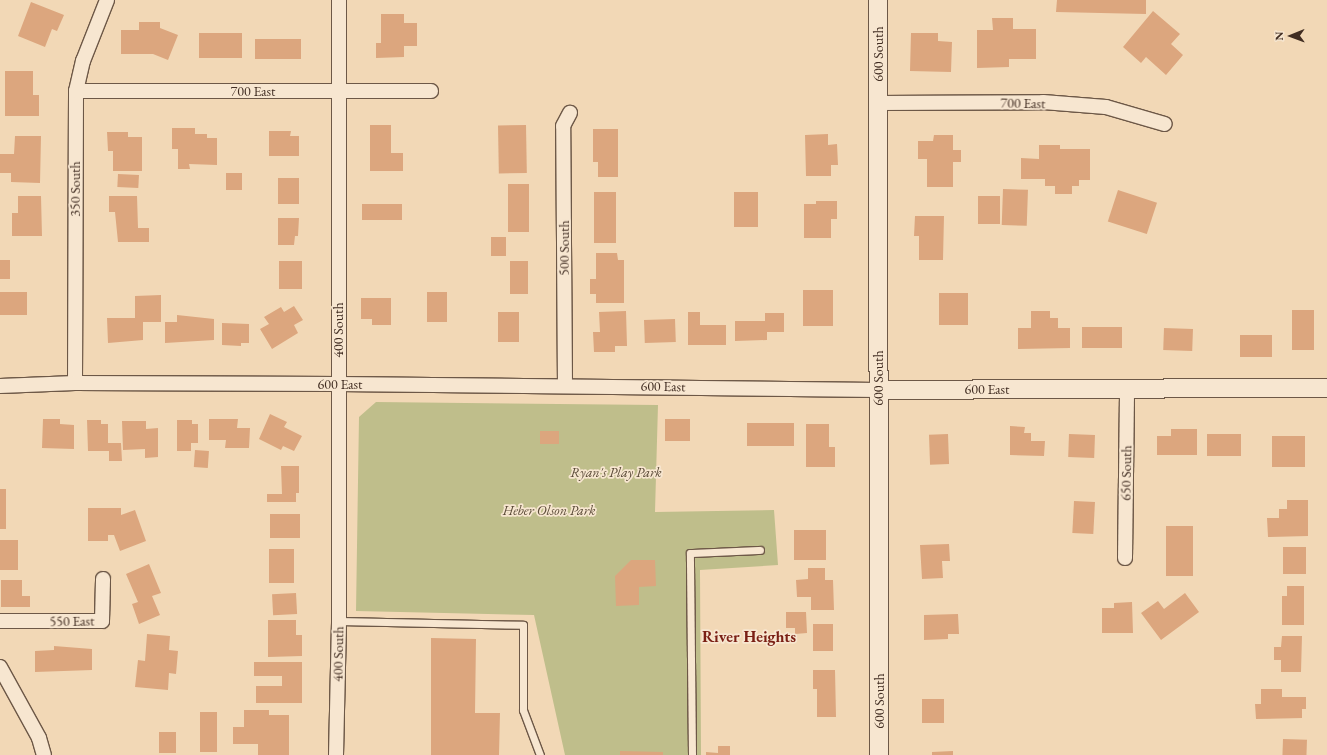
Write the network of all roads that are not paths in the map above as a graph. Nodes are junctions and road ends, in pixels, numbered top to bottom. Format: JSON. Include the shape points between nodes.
{"nodes":[{"id":1,"x":107,"y":0,"type":"edge"},
{"id":2,"x":339,"y":0,"type":"edge"},
{"id":3,"x":878,"y":0,"type":"edge"},
{"id":4,"x":76,"y":91,"type":"junction"},
{"id":5,"x":339,"y":91,"type":"junction"},
{"id":6,"x":431,"y":91,"type":"dead end"},
{"id":7,"x":878,"y":102,"type":"junction"},
{"id":8,"x":570,"y":113,"type":"dead end"},
{"id":9,"x":1166,"y":124,"type":"dead end"},
{"id":10,"x":75,"y":383,"type":"junction"},
{"id":11,"x":338,"y":384,"type":"junction"},
{"id":12,"x":565,"y":385,"type":"junction"},
{"id":13,"x":0,"y":386,"type":"edge"},
{"id":14,"x":1327,"y":388,"type":"edge"},
{"id":15,"x":1127,"y":389,"type":"junction"},
{"id":16,"x":878,"y":390,"type":"junction"},
{"id":17,"x":760,"y":550,"type":"dead end"},
{"id":18,"x":1126,"y":558,"type":"dead end"},
{"id":19,"x":103,"y":579,"type":"dead end"},
{"id":20,"x":0,"y":622,"type":"edge"},
{"id":21,"x":339,"y":622,"type":"junction"},
{"id":22,"x":0,"y":667,"type":"edge"},
{"id":23,"x":44,"y":755,"type":"edge"},
{"id":24,"x":336,"y":755,"type":"edge"},
{"id":25,"x":540,"y":755,"type":"edge"},
{"id":26,"x":692,"y":755,"type":"edge"},
{"id":27,"x":879,"y":755,"type":"edge"}],
"edges":[{"from":1,"to":4,"type":"street","name":"350 South","via":[[82,61]]},
{"from":2,"to":5,"type":"street","name":"400 South"},
{"from":3,"to":7,"type":"street","name":"600 South"},
{"from":4,"to":5,"type":"street","name":"700 East"},
{"from":4,"to":10,"type":"street","name":"350 South"},
{"from":5,"to":6,"type":"street","name":"700 East"},
{"from":5,"to":11,"type":"street","name":"400 South"},
{"from":7,"to":9,"type":"street","name":"700 East","via":[[1043,102],[1106,107]]},
{"from":7,"to":16,"type":"street","name":"600 South"},
{"from":8,"to":12,"type":"street","name":"500 South","via":[[563,126]]},
{"from":10,"to":11,"type":"street","name":"600 East"},
{"from":10,"to":13,"type":"street","name":"600 East"},
{"from":11,"to":12,"type":"street","name":"600 East"},
{"from":11,"to":21,"type":"street","name":"400 South"},
{"from":12,"to":16,"type":"street","name":"600 East"},
{"from":14,"to":15,"type":"street","name":"600 East"},
{"from":15,"to":16,"type":"street","name":"600 East"},
{"from":15,"to":18,"type":"street","name":"650 South"},
{"from":16,"to":27,"type":"street","name":"600 South"},
{"from":17,"to":26,"type":"lane","via":[[690,553]]},
{"from":19,"to":20,"type":"street","name":"550 East","via":[[102,620]]},
{"from":21,"to":24,"type":"street","name":"400 South"},
{"from":21,"to":25,"type":"lane","via":[[523,625],[523,710]]},
{"from":22,"to":23,"type":"street","via":[[40,738]]}]}
